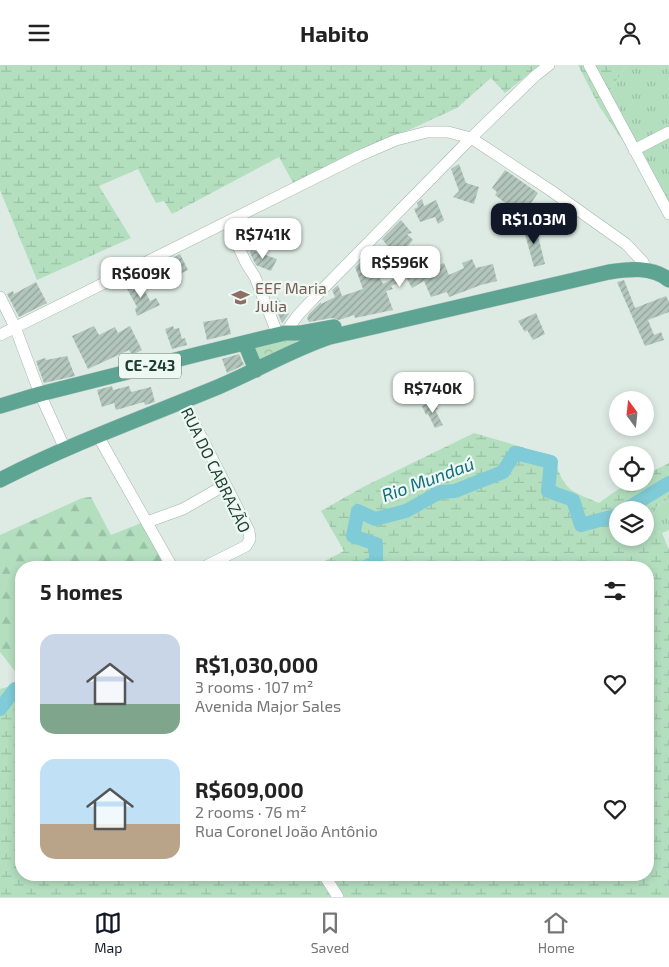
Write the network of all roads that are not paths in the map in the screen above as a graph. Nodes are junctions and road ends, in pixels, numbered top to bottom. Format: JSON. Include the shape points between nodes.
{"nodes":[{"id":1,"x":549,"y":65,"type":"edge"},
{"id":2,"x":589,"y":65,"type":"edge"},
{"id":3,"x":669,"y":132,"type":"edge"},
{"id":4,"x":471,"y":138,"type":"junction"},
{"id":5,"x":634,"y":150,"type":"junction"},
{"id":6,"x":669,"y":214,"type":"edge"},
{"id":7,"x":227,"y":222,"type":"junction"},
{"id":8,"x":644,"y":266,"type":"junction"},
{"id":9,"x":669,"y":270,"type":"edge"},
{"id":10,"x":669,"y":280,"type":"edge"},
{"id":11,"x":0,"y":297,"type":"edge"},
{"id":12,"x":15,"y":327,"type":"junction"},
{"id":13,"x":282,"y":334,"type":"junction"},
{"id":14,"x":0,"y":335,"type":"edge"},
{"id":15,"x":302,"y":340,"type":"junction"},
{"id":16,"x":245,"y":343,"type":"junction"},
{"id":17,"x":256,"y":370,"type":"junction"},
{"id":18,"x":40,"y":394,"type":"junction"},
{"id":19,"x":183,"y":401,"type":"junction"},
{"id":20,"x":0,"y":406,"type":"edge"},
{"id":21,"x":98,"y":436,"type":"junction"},
{"id":22,"x":60,"y":451,"type":"junction"},
{"id":23,"x":0,"y":480,"type":"edge"},
{"id":24,"x":0,"y":485,"type":"edge"},
{"id":25,"x":225,"y":485,"type":"junction"},
{"id":26,"x":147,"y":521,"type":"junction"},
{"id":27,"x":169,"y":561,"type":"edge"},
{"id":28,"x":215,"y":561,"type":"edge"},
{"id":29,"x":328,"y":881,"type":"edge"},
{"id":30,"x":338,"y":897,"type":"edge"}],
"edges":[{"from":1,"to":4,"type":"street"},
{"from":2,"to":5,"type":"street"},
{"from":3,"to":5,"type":"street"},
{"from":4,"to":7,"type":"street","via":[[439,131],[396,140]]},
{"from":4,"to":8,"type":"street","via":[[617,237],[638,255]]},
{"from":4,"to":13,"type":"street"},
{"from":5,"to":6,"type":"street"},
{"from":7,"to":12,"type":"street"},
{"from":7,"to":13,"type":"street"},
{"from":8,"to":9,"type":"main road","number":"CE-243"},
{"from":8,"to":10,"type":"main road","number":"CE-243"},
{"from":8,"to":15,"type":"main road","number":"CE-243","via":[[358,323]]},
{"from":11,"to":12,"type":"street"},
{"from":12,"to":14,"type":"street"},
{"from":12,"to":18,"type":"street"},
{"from":13,"to":15,"type":"main road","number":"CE-243"},
{"from":13,"to":16,"type":"main road","number":"CE-243"},
{"from":15,"to":17,"type":"main road","number":"CE-243"},
{"from":16,"to":17,"type":"main road"},
{"from":16,"to":18,"type":"main road","number":"CE-243"},
{"from":17,"to":19,"type":"main road","number":"CE-243"},
{"from":18,"to":20,"type":"main road","number":"CE-243"},
{"from":18,"to":22,"type":"street"},
{"from":19,"to":21,"type":"main road","number":"CE-243"},
{"from":19,"to":25,"type":"street","name":"RUA DO CABRAZÃO"},
{"from":21,"to":22,"type":"main road","number":"CE-243"},
{"from":21,"to":26,"type":"street"},
{"from":22,"to":23,"type":"main road"},
{"from":22,"to":24,"type":"main road","number":"CE-243","via":[[56,458]]},
{"from":25,"to":26,"type":"street","via":[[183,509]]},
{"from":25,"to":28,"type":"street","name":"RUA DO CABRAZÃO","via":[[250,539],[246,545]]},
{"from":26,"to":27,"type":"street"},
{"from":29,"to":30,"type":"street"}]}
